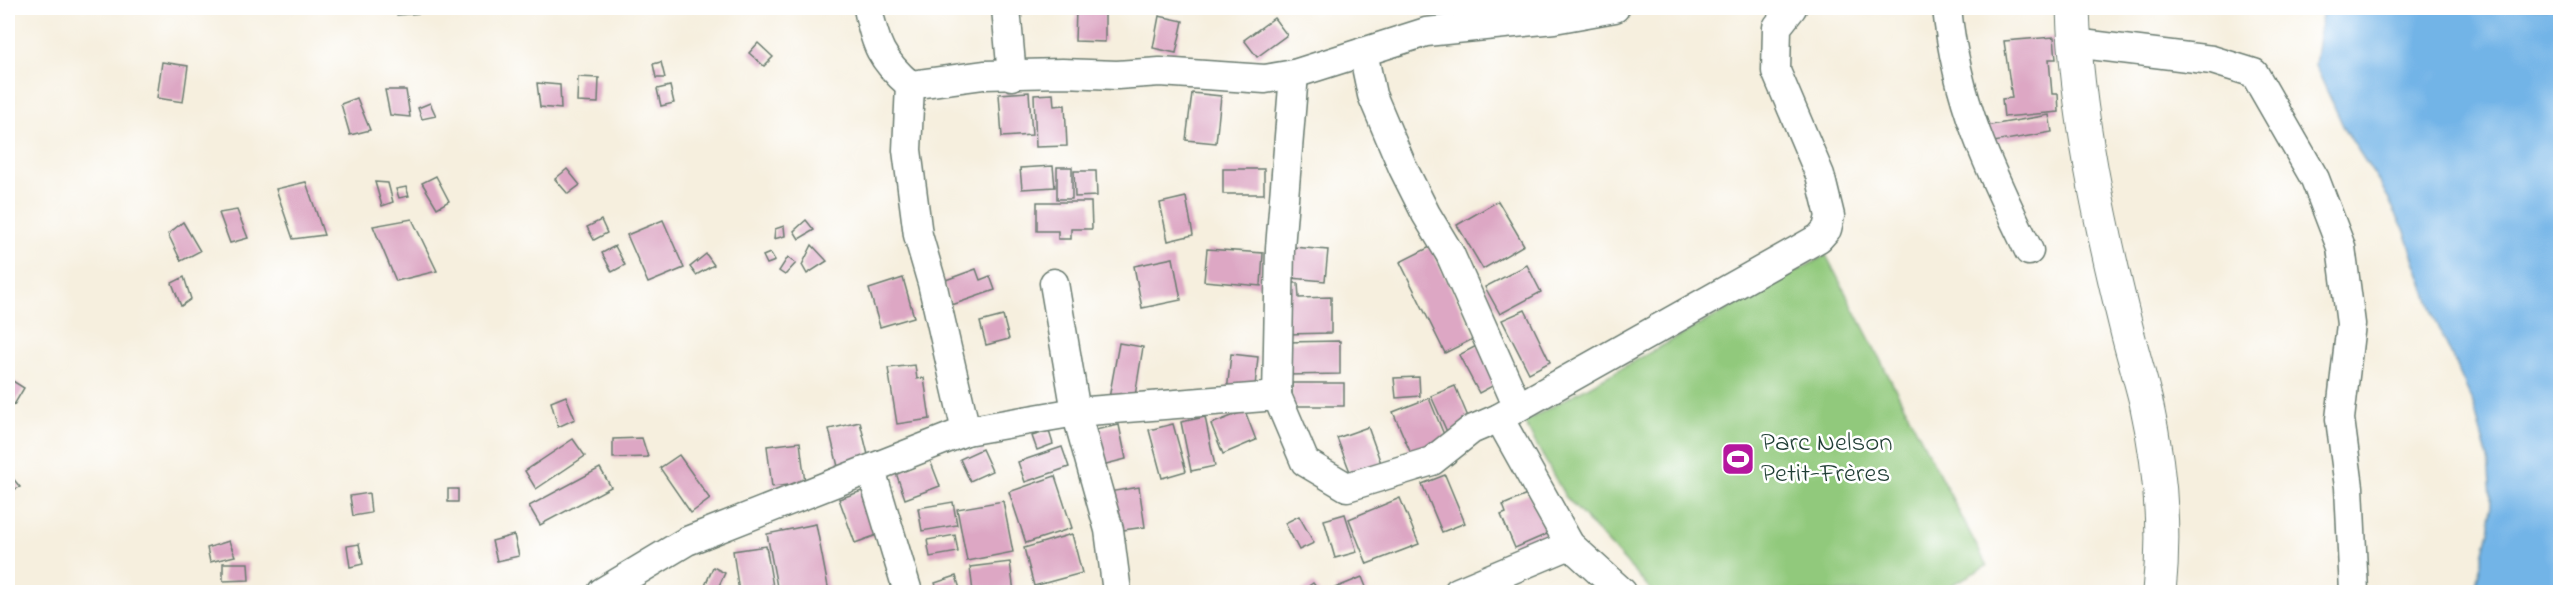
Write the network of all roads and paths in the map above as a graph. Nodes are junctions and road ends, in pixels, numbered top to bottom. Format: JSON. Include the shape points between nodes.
{"nodes":[{"id":1,"x":868,"y":8,"type":"edge"},
{"id":2,"x":1006,"y":8,"type":"edge"},
{"id":3,"x":1615,"y":8,"type":"edge"},
{"id":4,"x":1792,"y":8,"type":"edge"},
{"id":5,"x":1947,"y":8,"type":"edge"},
{"id":6,"x":2073,"y":8,"type":"edge"},
{"id":7,"x":2074,"y":43,"type":"junction"},
{"id":8,"x":1363,"y":52,"type":"junction"},
{"id":9,"x":1294,"y":74,"type":"junction"},
{"id":10,"x":1012,"y":76,"type":"junction"},
{"id":11,"x":910,"y":85,"type":"junction"},
{"id":12,"x":2029,"y":251,"type":"dead end"},
{"id":13,"x":1054,"y":283,"type":"dead end"},
{"id":14,"x":1277,"y":396,"type":"junction"},
{"id":15,"x":1076,"y":412,"type":"junction"},
{"id":16,"x":1508,"y":412,"type":"junction"},
{"id":17,"x":966,"y":431,"type":"junction"},
{"id":18,"x":871,"y":470,"type":"junction"},
{"id":19,"x":1570,"y":545,"type":"junction"},
{"id":20,"x":602,"y":592,"type":"edge"},
{"id":21,"x":908,"y":592,"type":"edge"},
{"id":22,"x":1117,"y":592,"type":"edge"},
{"id":23,"x":1458,"y":592,"type":"edge"},
{"id":24,"x":1622,"y":592,"type":"edge"},
{"id":25,"x":2159,"y":592,"type":"edge"},
{"id":26,"x":2354,"y":592,"type":"edge"}],
"edges":[{"from":1,"to":11,"type":"street","via":[[876,45],[884,61]]},
{"from":2,"to":10,"type":"street"},
{"from":3,"to":8,"type":"street","via":[[1554,19],[1426,32]]},
{"from":4,"to":16,"type":"street","via":[[1777,27],[1776,71],[1820,175],[1830,216],[1827,229],[1819,238]]},
{"from":5,"to":12,"type":"street","via":[[1967,115]]},
{"from":6,"to":7,"type":"main road"},
{"from":7,"to":25,"type":"main road","via":[[2090,155],[2158,466],[2163,507]]},
{"from":7,"to":26,"type":"street","via":[[2212,60],[2254,73],[2315,179],[2341,247],[2351,324],[2340,419],[2349,487]]},
{"from":8,"to":9,"type":"street"},
{"from":8,"to":16,"type":"street","via":[[1372,94],[1403,168],[1450,254]]},
{"from":9,"to":10,"type":"street","via":[[1265,79],[1160,72]]},
{"from":9,"to":14,"type":"street","via":[[1280,248]]},
{"from":10,"to":11,"type":"street","via":[[984,75]]},
{"from":11,"to":17,"type":"street","via":[[907,150],[918,235]]},
{"from":13,"to":15,"type":"street"},
{"from":14,"to":15,"type":"street"},
{"from":14,"to":16,"type":"street","via":[[1305,462],[1347,488],[1432,461],[1471,430]]},
{"from":15,"to":17,"type":"street"},
{"from":15,"to":22,"type":"street","via":[[1109,530]]},
{"from":16,"to":19,"type":"street"},
{"from":17,"to":18,"type":"street"},
{"from":18,"to":20,"type":"street","via":[[687,541]]},
{"from":18,"to":21,"type":"street"},
{"from":19,"to":23,"type":"street"},
{"from":19,"to":24,"type":"street"}]}
